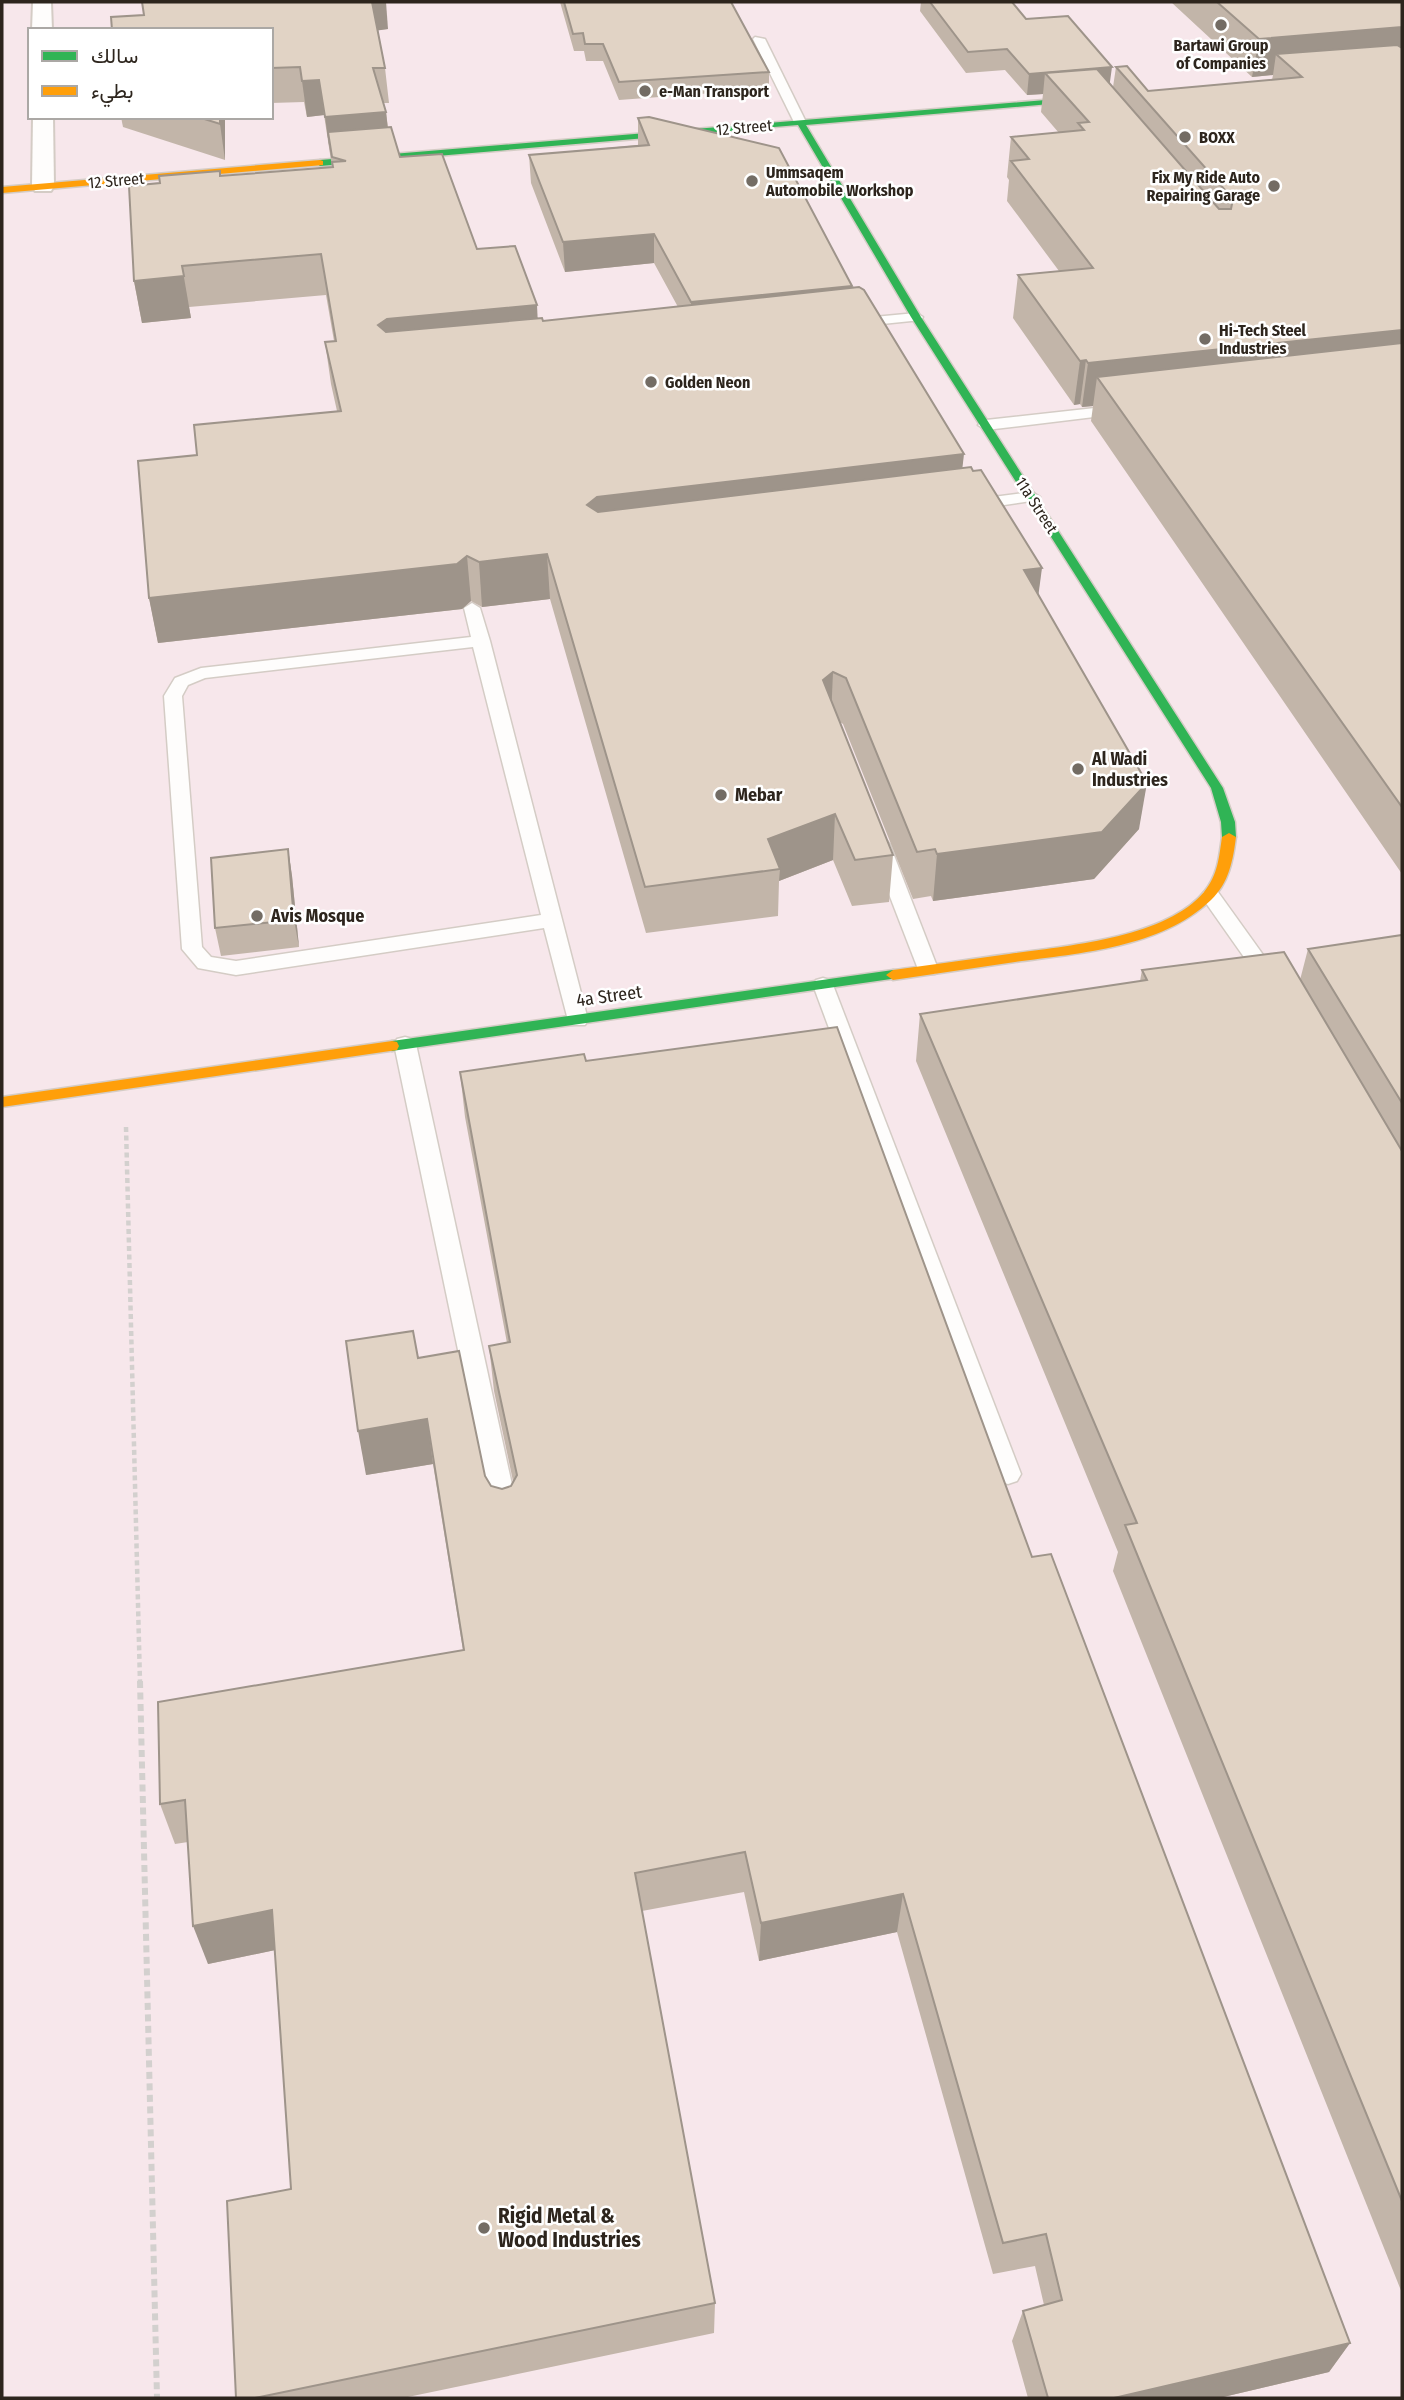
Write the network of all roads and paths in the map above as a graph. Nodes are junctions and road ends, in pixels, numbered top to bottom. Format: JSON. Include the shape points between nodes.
{"nodes":[{"id":1,"x":42,"y":2,"type":"edge"},
{"id":2,"x":42,"y":28,"type":"edge"},
{"id":3,"x":759,"y":39,"type":"dead end"},
{"id":4,"x":1101,"y":101,"type":"edge"},
{"id":5,"x":43,"y":119,"type":"edge"},
{"id":6,"x":800,"y":122,"type":"junction"},
{"id":7,"x":43,"y":186,"type":"junction"},
{"id":8,"x":2,"y":190,"type":"edge"},
{"id":9,"x":916,"y":317,"type":"junction"},
{"id":10,"x":839,"y":325,"type":"edge"},
{"id":11,"x":1134,"y":409,"type":"edge"},
{"id":12,"x":986,"y":425,"type":"junction"},
{"id":13,"x":1032,"y":497,"type":"junction"},
{"id":14,"x":958,"y":506,"type":"edge"},
{"id":15,"x":472,"y":608,"type":"dead end"},
{"id":16,"x":481,"y":641,"type":"junction"},
{"id":17,"x":872,"y":826,"type":"edge"},
{"id":18,"x":1211,"y":896,"type":"junction"},
{"id":19,"x":553,"y":920,"type":"junction"},
{"id":20,"x":928,"y":970,"type":"junction"},
{"id":21,"x":823,"y":985,"type":"junction"},
{"id":22,"x":1284,"y":999,"type":"edge"},
{"id":23,"x":578,"y":1020,"type":"junction"},
{"id":24,"x":405,"y":1044,"type":"junction"},
{"id":25,"x":125,"y":1084,"type":"junction"},
{"id":26,"x":2,"y":1102,"type":"edge"},
{"id":27,"x":1008,"y":1474,"type":"dead end"},
{"id":28,"x":506,"y":1519,"type":"edge"},
{"id":29,"x":157,"y":2398,"type":"edge"}],
"edges":[{"from":1,"to":2,"type":"street"},
{"from":3,"to":6,"type":"lane"},
{"from":4,"to":6,"type":"street","name":"12 Street"},
{"from":5,"to":7,"type":"street"},
{"from":6,"to":7,"type":"street","name":"12 Street"},
{"from":6,"to":9,"type":"street","name":"11a Street"},
{"from":7,"to":8,"type":"street","name":"12 Street"},
{"from":9,"to":10,"type":"lane"},
{"from":9,"to":12,"type":"street","name":"11a Street"},
{"from":11,"to":12,"type":"lane"},
{"from":12,"to":13,"type":"street","name":"11a Street"},
{"from":13,"to":14,"type":"lane"},
{"from":13,"to":18,"type":"street","name":"11a Street","via":[[1217,788],[1231,831],[1230,854]]},
{"from":15,"to":16,"type":"lane"},
{"from":16,"to":19,"type":"lane"},
{"from":16,"to":19,"type":"lane","via":[[201,673],[181,682],[173,696],[192,949],[205,963],[236,968]]},
{"from":17,"to":20,"type":"lane"},
{"from":18,"to":20,"type":"street","name":"4a Street","via":[[1168,924],[1109,944]]},
{"from":18,"to":22,"type":"lane"},
{"from":19,"to":23,"type":"lane"},
{"from":20,"to":21,"type":"street","name":"4a Street"},
{"from":21,"to":23,"type":"street","name":"4a Street"},
{"from":21,"to":27,"type":"lane"},
{"from":23,"to":24,"type":"street","name":"4a Street"},
{"from":24,"to":25,"type":"street","name":"4a Street"},
{"from":24,"to":28,"type":"lane"},
{"from":25,"to":26,"type":"street","name":"4a Street"},
{"from":25,"to":29,"type":"path"}]}
